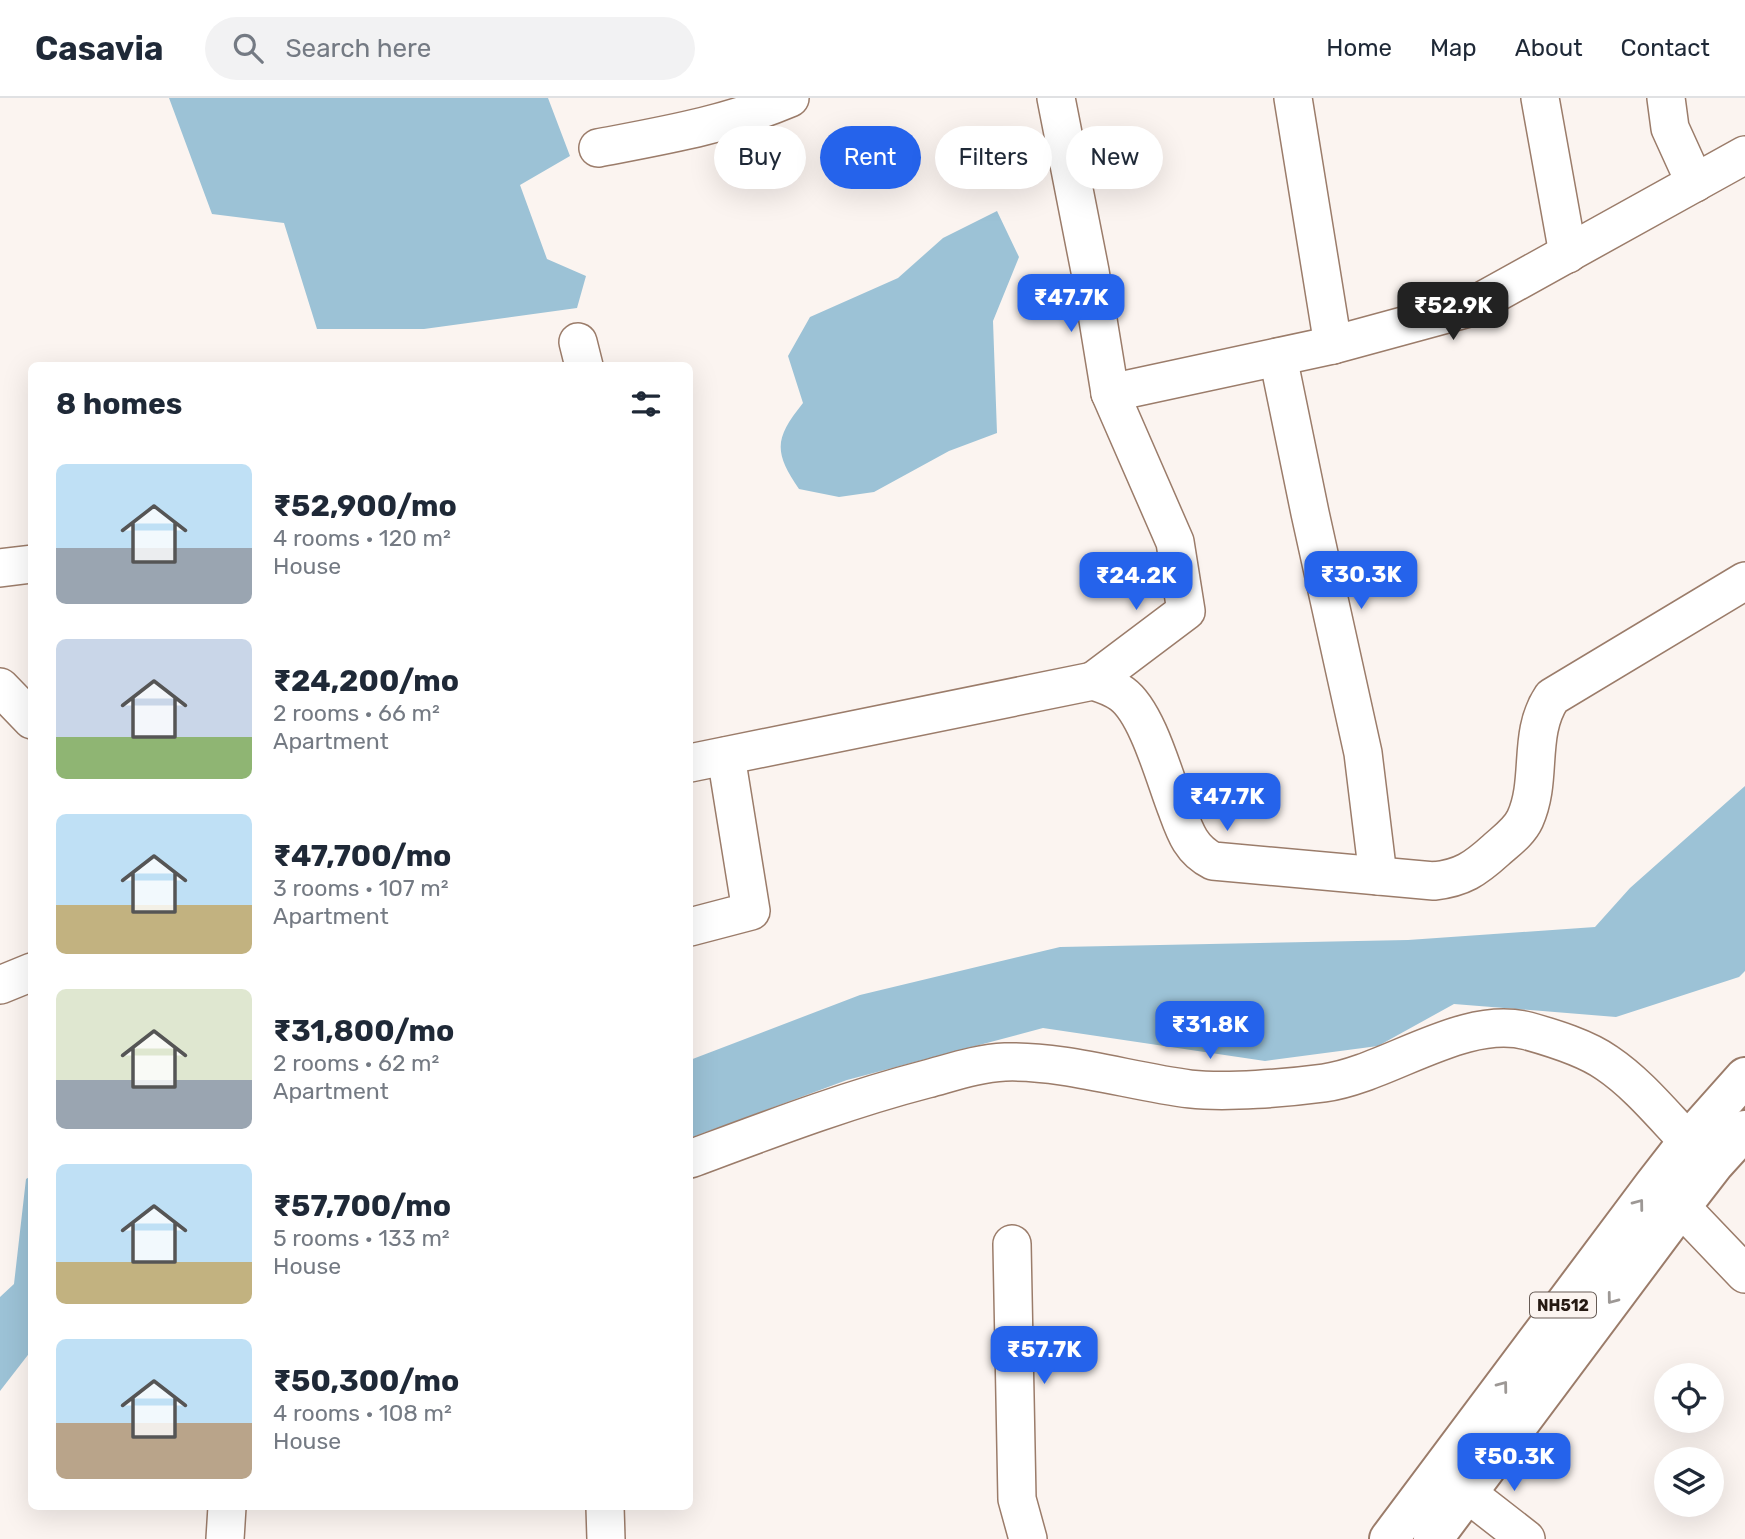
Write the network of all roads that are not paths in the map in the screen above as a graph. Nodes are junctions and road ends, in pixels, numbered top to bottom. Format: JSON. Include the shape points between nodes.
{"nodes":[{"id":1,"x":790,"y":98,"type":"edge"},
{"id":2,"x":1056,"y":98,"type":"edge"},
{"id":3,"x":1293,"y":98,"type":"edge"},
{"id":4,"x":1540,"y":98,"type":"edge"},
{"id":5,"x":1666,"y":98,"type":"edge"},
{"id":6,"x":598,"y":148,"type":"dead end"},
{"id":7,"x":1745,"y":155,"type":"edge"},
{"id":8,"x":1695,"y":183,"type":"junction"},
{"id":9,"x":1568,"y":254,"type":"junction"},
{"id":10,"x":1333,"y":345,"type":"junction"},
{"id":11,"x":1278,"y":357,"type":"junction"},
{"id":12,"x":1110,"y":393,"type":"junction"},
{"id":13,"x":28,"y":564,"type":"edge"},
{"id":14,"x":0,"y":568,"type":"edge"},
{"id":15,"x":1745,"y":581,"type":"edge"},
{"id":16,"x":1093,"y":681,"type":"junction"},
{"id":17,"x":0,"y":687,"type":"edge"},
{"id":18,"x":28,"y":716,"type":"edge"},
{"id":19,"x":726,"y":756,"type":"junction"},
{"id":20,"x":693,"y":763,"type":"edge"},
{"id":21,"x":1378,"y":876,"type":"junction"},
{"id":22,"x":693,"y":926,"type":"edge"},
{"id":23,"x":28,"y":974,"type":"edge"},
{"id":24,"x":0,"y":985,"type":"edge"},
{"id":25,"x":1745,"y":1077,"type":"edge"},
{"id":26,"x":1745,"y":1130,"type":"edge"},
{"id":27,"x":1688,"y":1141,"type":"junction"},
{"id":28,"x":693,"y":1158,"type":"edge"},
{"id":29,"x":1681,"y":1207,"type":"junction"},
{"id":30,"x":1012,"y":1244,"type":"dead end"},
{"id":31,"x":1745,"y":1274,"type":"edge"},
{"id":32,"x":1467,"y":1493,"type":"junction"},
{"id":33,"x":227,"y":1510,"type":"edge"},
{"id":34,"x":605,"y":1510,"type":"edge"},
{"id":35,"x":225,"y":1539,"type":"edge"},
{"id":36,"x":606,"y":1539,"type":"edge"},
{"id":37,"x":1028,"y":1539,"type":"edge"},
{"id":38,"x":1389,"y":1539,"type":"edge"},
{"id":39,"x":1433,"y":1539,"type":"edge"},
{"id":40,"x":1526,"y":1539,"type":"edge"}],
"edges":[{"from":1,"to":6,"type":"street","via":[[711,126]]},
{"from":2,"to":12,"type":"street"},
{"from":3,"to":10,"type":"street"},
{"from":4,"to":9,"type":"street"},
{"from":5,"to":8,"type":"street","via":[[1670,128]]},
{"from":7,"to":8,"type":"street"},
{"from":8,"to":9,"type":"street"},
{"from":9,"to":10,"type":"street","via":[[1469,308]]},
{"from":10,"to":11,"type":"street"},
{"from":11,"to":12,"type":"street"},
{"from":11,"to":21,"type":"street","via":[[1363,753]]},
{"from":12,"to":16,"type":"street","via":[[1175,541],[1186,611]]},
{"from":13,"to":14,"type":"street"},
{"from":15,"to":21,"type":"street","via":[[1552,697],[1543,711],[1525,820],[1477,867],[1455,879],[1434,881]]},
{"from":16,"to":19,"type":"street"},
{"from":16,"to":21,"type":"street","via":[[1123,695],[1136,709],[1187,838],[1200,855],[1213,861]]},
{"from":17,"to":18,"type":"street"},
{"from":19,"to":20,"type":"street"},
{"from":19,"to":22,"type":"street","via":[[751,911]]},
{"from":23,"to":24,"type":"street"},
{"from":25,"to":27,"type":"highway","number":"NH512"},
{"from":26,"to":29,"type":"highway","number":"NH512"},
{"from":27,"to":28,"type":"street","via":[[1630,1080],[1605,1061],[1527,1031],[1503,1027],[1477,1030],[1342,1080],[1225,1090],[1192,1089],[1056,1066],[985,1063],[888,1089]]},
{"from":38,"to":27,"type":"highway","number":"NH512","one_way":true},
{"from":29,"to":31,"type":"street"},
{"from":29,"to":32,"type":"highway","number":"NH512","one_way":true},
{"from":30,"to":37,"type":"street","via":[[1017,1499]]},
{"from":32,"to":39,"type":"highway","number":"NH512"},
{"from":32,"to":40,"type":"street"},
{"from":33,"to":35,"type":"street"},
{"from":34,"to":36,"type":"street"}]}
